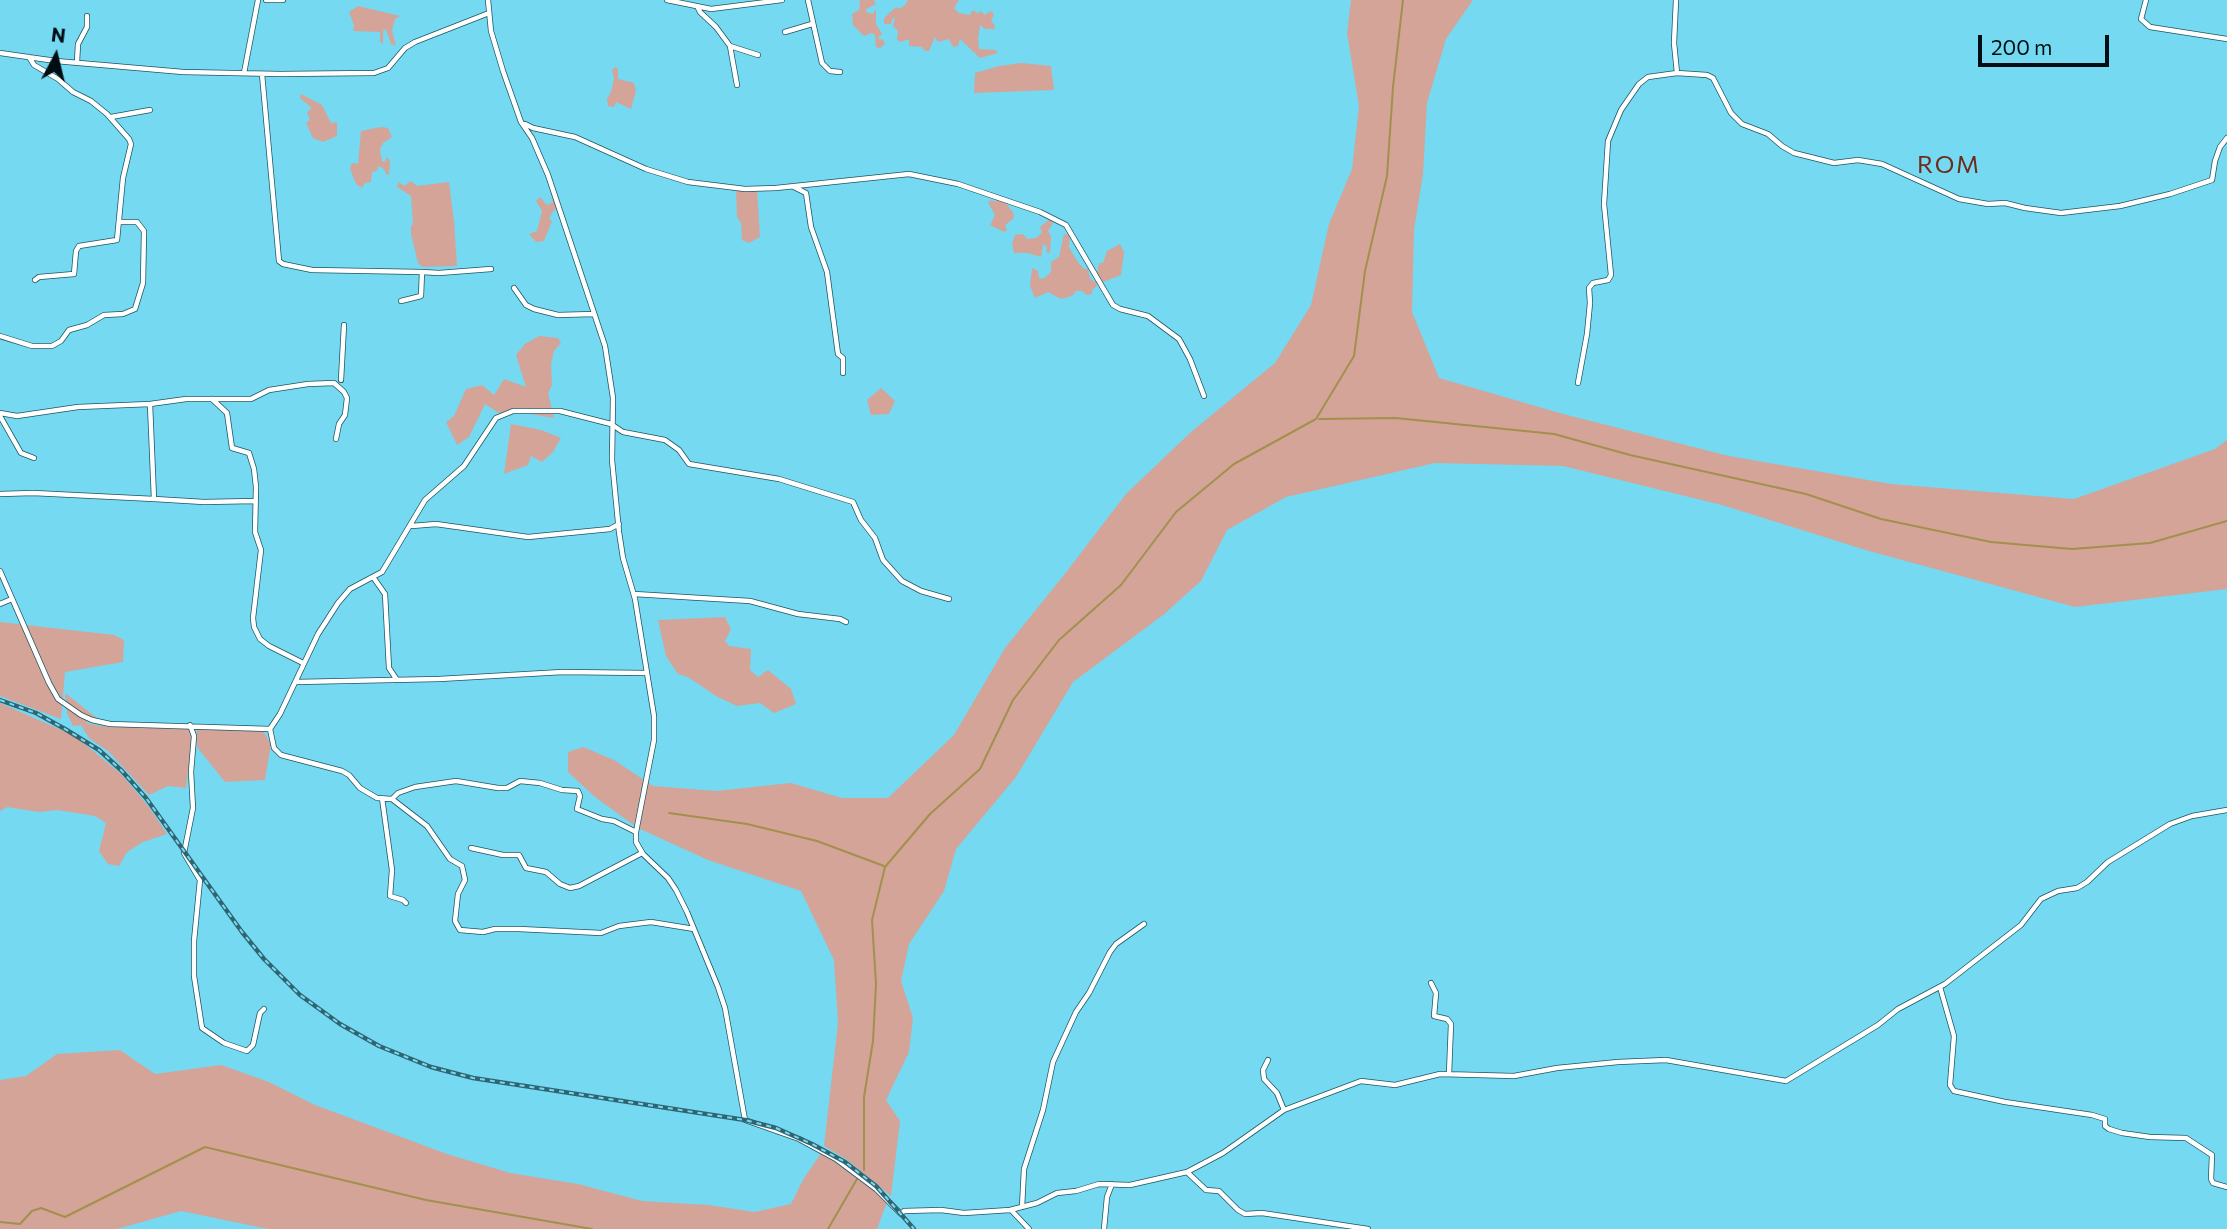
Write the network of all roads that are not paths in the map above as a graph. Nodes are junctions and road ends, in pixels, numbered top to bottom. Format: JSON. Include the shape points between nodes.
{"nodes":[{"id":1,"x":258,"y":0,"type":"edge"},
{"id":2,"x":266,"y":0,"type":"edge"},
{"id":3,"x":283,"y":0,"type":"edge"},
{"id":4,"x":488,"y":0,"type":"edge"},
{"id":5,"x":667,"y":0,"type":"edge"},
{"id":6,"x":782,"y":0,"type":"edge"},
{"id":7,"x":808,"y":0,"type":"edge"},
{"id":8,"x":1676,"y":0,"type":"edge"},
{"id":9,"x":2147,"y":0,"type":"edge"},
{"id":10,"x":698,"y":8,"type":"junction"},
{"id":11,"x":489,"y":13,"type":"junction"},
{"id":12,"x":87,"y":16,"type":"dead end"},
{"id":13,"x":812,"y":24,"type":"junction"},
{"id":14,"x":785,"y":32,"type":"dead end"},
{"id":15,"x":2227,"y":39,"type":"edge"},
{"id":16,"x":730,"y":46,"type":"junction"},
{"id":17,"x":0,"y":53,"type":"edge"},
{"id":18,"x":758,"y":55,"type":"dead end"},
{"id":19,"x":28,"y":57,"type":"junction"},
{"id":20,"x":77,"y":62,"type":"junction"},
{"id":21,"x":841,"y":72,"type":"dead end"},
{"id":22,"x":244,"y":73,"type":"junction"},
{"id":23,"x":262,"y":74,"type":"junction"},
{"id":24,"x":1677,"y":74,"type":"junction"},
{"id":25,"x":737,"y":85,"type":"dead end"},
{"id":26,"x":150,"y":110,"type":"dead end"},
{"id":27,"x":110,"y":118,"type":"junction"},
{"id":28,"x":521,"y":122,"type":"junction"},
{"id":29,"x":2227,"y":138,"type":"edge"},
{"id":30,"x":793,"y":187,"type":"junction"},
{"id":31,"x":119,"y":222,"type":"junction"},
{"id":32,"x":491,"y":269,"type":"dead end"},
{"id":33,"x":422,"y":272,"type":"junction"},
{"id":34,"x":35,"y":280,"type":"dead end"},
{"id":35,"x":514,"y":288,"type":"dead end"},
{"id":36,"x":401,"y":301,"type":"dead end"},
{"id":37,"x":594,"y":314,"type":"junction"},
{"id":38,"x":344,"y":325,"type":"dead end"},
{"id":39,"x":0,"y":336,"type":"edge"},
{"id":40,"x":843,"y":373,"type":"dead end"},
{"id":41,"x":341,"y":380,"type":"dead end"},
{"id":42,"x":1578,"y":383,"type":"dead end"},
{"id":43,"x":1204,"y":397,"type":"dead end"},
{"id":44,"x":210,"y":398,"type":"junction"},
{"id":45,"x":150,"y":404,"type":"junction"},
{"id":46,"x":0,"y":414,"type":"edge"},
{"id":47,"x":611,"y":424,"type":"junction"},
{"id":48,"x":336,"y":439,"type":"dead end"},
{"id":49,"x":34,"y":458,"type":"dead end"},
{"id":50,"x":0,"y":494,"type":"edge"},
{"id":51,"x":154,"y":499,"type":"junction"},
{"id":52,"x":255,"y":501,"type":"junction"},
{"id":53,"x":619,"y":524,"type":"junction"},
{"id":54,"x":411,"y":526,"type":"junction"},
{"id":55,"x":0,"y":573,"type":"edge"},
{"id":56,"x":373,"y":577,"type":"junction"},
{"id":57,"x":634,"y":594,"type":"junction"},
{"id":58,"x":12,"y":599,"type":"junction"},
{"id":59,"x":949,"y":599,"type":"dead end"},
{"id":60,"x":0,"y":604,"type":"edge"},
{"id":61,"x":846,"y":622,"type":"dead end"},
{"id":62,"x":303,"y":663,"type":"junction"},
{"id":63,"x":646,"y":673,"type":"junction"},
{"id":64,"x":397,"y":680,"type":"junction"},
{"id":65,"x":296,"y":682,"type":"junction"},
{"id":66,"x":190,"y":725,"type":"junction"},
{"id":67,"x":270,"y":729,"type":"junction"},
{"id":68,"x":382,"y":798,"type":"junction"},
{"id":69,"x":392,"y":799,"type":"junction"},
{"id":70,"x":2227,"y":810,"type":"edge"},
{"id":71,"x":636,"y":832,"type":"junction"},
{"id":72,"x":471,"y":848,"type":"dead end"},
{"id":73,"x":642,"y":853,"type":"junction"},
{"id":74,"x":406,"y":903,"type":"dead end"},
{"id":75,"x":1144,"y":924,"type":"dead end"},
{"id":76,"x":694,"y":929,"type":"junction"},
{"id":77,"x":1431,"y":983,"type":"dead end"},
{"id":78,"x":1940,"y":987,"type":"junction"},
{"id":79,"x":264,"y":1009,"type":"dead end"},
{"id":80,"x":1268,"y":1060,"type":"dead end"},
{"id":81,"x":1450,"y":1074,"type":"junction"},
{"id":82,"x":1284,"y":1110,"type":"junction"},
{"id":83,"x":1187,"y":1172,"type":"junction"},
{"id":84,"x":1112,"y":1184,"type":"junction"},
{"id":85,"x":2227,"y":1187,"type":"edge"},
{"id":86,"x":1022,"y":1207,"type":"junction"},
{"id":87,"x":1010,"y":1210,"type":"junction"},
{"id":88,"x":1029,"y":1229,"type":"edge"},
{"id":89,"x":1104,"y":1229,"type":"edge"},
{"id":90,"x":1368,"y":1229,"type":"edge"}],
"edges":[{"from":1,"to":22,"type":"street"},
{"from":2,"to":3,"type":"street"},
{"from":4,"to":11,"type":"street"},
{"from":5,"to":10,"type":"street"},
{"from":6,"to":10,"type":"street"},
{"from":7,"to":13,"type":"street"},
{"from":8,"to":24,"type":"street"},
{"from":9,"to":15,"type":"street","via":[[2141,19],[2150,27]]},
{"from":10,"to":16,"type":"street"},
{"from":11,"to":23,"type":"street","via":[[410,44],[382,71]]},
{"from":11,"to":28,"type":"street","via":[[495,48]]},
{"from":12,"to":20,"type":"street"},
{"from":13,"to":14,"type":"street"},
{"from":13,"to":21,"type":"street","via":[[822,63],[830,71]]},
{"from":16,"to":18,"type":"street"},
{"from":16,"to":25,"type":"street"},
{"from":17,"to":19,"type":"street"},
{"from":19,"to":20,"type":"street"},
{"from":19,"to":27,"type":"street"},
{"from":20,"to":22,"type":"street"},
{"from":22,"to":23,"type":"street"},
{"from":23,"to":33,"type":"street","via":[[279,261],[312,270]]},
{"from":24,"to":29,"type":"street","via":[[1702,73],[1713,78],[1742,124],[1768,134],[1794,153],[1834,163],[1882,164],[1975,203],[2064,213],[2170,194],[2212,180],[2220,146]]},
{"from":24,"to":42,"type":"street","via":[[1654,75],[1639,84],[1613,126],[1604,201],[1611,275],[1589,288]]},
{"from":26,"to":27,"type":"street"},
{"from":27,"to":31,"type":"street","via":[[130,142]]},
{"from":28,"to":30,"type":"street","via":[[575,136],[688,183],[745,189]]},
{"from":28,"to":37,"type":"street","via":[[548,175]]},
{"from":30,"to":40,"type":"street","via":[[806,193],[827,272]]},
{"from":30,"to":43,"type":"street","via":[[918,175],[1057,219],[1070,232],[1113,305],[1148,316],[1180,339]]},
{"from":31,"to":34,"type":"street","via":[[117,240],[78,247],[74,274]]},
{"from":31,"to":39,"type":"street","via":[[137,222],[144,231],[143,284],[135,309],[104,315],[69,330],[52,346],[32,346]]},
{"from":32,"to":33,"type":"street"},
{"from":33,"to":36,"type":"street","via":[[420,297]]},
{"from":35,"to":37,"type":"street","via":[[534,309]]},
{"from":37,"to":47,"type":"street","via":[[612,390]]},
{"from":38,"to":41,"type":"street"},
{"from":44,"to":45,"type":"street"},
{"from":44,"to":48,"type":"street","via":[[251,399],[269,390],[337,384],[347,398]]},
{"from":44,"to":52,"type":"street","via":[[227,413],[232,448],[250,454]]},
{"from":45,"to":46,"type":"street"},
{"from":45,"to":51,"type":"street"},
{"from":46,"to":49,"type":"street","via":[[21,453]]},
{"from":47,"to":53,"type":"street"},
{"from":47,"to":54,"type":"street","via":[[560,411],[525,410],[498,416],[464,466],[425,500]]},
{"from":47,"to":59,"type":"street","via":[[623,432],[666,440],[689,464],[779,479],[854,503],[883,561],[921,591]]},
{"from":50,"to":51,"type":"street"},
{"from":51,"to":52,"type":"street"},
{"from":52,"to":62,"type":"street","via":[[255,536],[261,550],[253,623],[260,639]]},
{"from":53,"to":54,"type":"street","via":[[610,529],[528,537],[436,524]]},
{"from":53,"to":57,"type":"street"},
{"from":54,"to":56,"type":"street","via":[[389,563]]},
{"from":55,"to":58,"type":"street"},
{"from":56,"to":62,"type":"street","via":[[342,597]]},
{"from":56,"to":64,"type":"street","via":[[385,594],[389,668]]},
{"from":57,"to":61,"type":"street","via":[[740,600]]},
{"from":57,"to":63,"type":"street"},
{"from":58,"to":60,"type":"street"},
{"from":58,"to":66,"type":"street","via":[[49,683],[66,706],[104,723]]},
{"from":62,"to":65,"type":"street"},
{"from":63,"to":64,"type":"street"},
{"from":63,"to":71,"type":"street","via":[[654,740]]},
{"from":64,"to":65,"type":"street"},
{"from":65,"to":67,"type":"street"},
{"from":66,"to":67,"type":"street"},
{"from":66,"to":79,"type":"street","via":[[194,736],[193,808],[184,853],[200,880],[194,980],[202,1028],[223,1043],[247,1051]]},
{"from":67,"to":68,"type":"street","via":[[281,755],[342,771]]},
{"from":68,"to":69,"type":"street"},
{"from":68,"to":74,"type":"street","via":[[392,870],[390,896]]},
{"from":69,"to":71,"type":"street","via":[[415,787],[456,781],[498,789],[520,781],[540,783],[578,791],[577,809]]},
{"from":69,"to":76,"type":"street","via":[[427,825],[450,859],[461,865],[465,880],[455,921],[460,930],[601,933],[651,922]]},
{"from":70,"to":78,"type":"street","via":[[2171,824],[2108,862],[2077,888],[2041,899],[2021,925]]},
{"from":71,"to":73,"type":"street"},
{"from":72,"to":73,"type":"street","via":[[516,854],[526,868],[546,872],[570,888]]},
{"from":73,"to":76,"type":"street","via":[[668,878]]},
{"from":75,"to":86,"type":"street","via":[[1110,951],[1053,1062],[1024,1169]]},
{"from":76,"to":87,"type":"street","via":[[722,999],[747,1121],[836,1158],[901,1214]]},
{"from":77,"to":81,"type":"street","via":[[1436,993],[1434,1016],[1451,1024]]},
{"from":78,"to":81,"type":"street","via":[[1786,1081],[1666,1060],[1514,1076]]},
{"from":78,"to":85,"type":"street","via":[[1954,1035],[1950,1085],[1954,1091],[2092,1115],[2122,1133],[2186,1138],[2212,1156],[2211,1179]]},
{"from":80,"to":82,"type":"street","via":[[1265,1079]]},
{"from":81,"to":82,"type":"street","via":[[1395,1085],[1362,1081]]},
{"from":82,"to":83,"type":"street"},
{"from":83,"to":84,"type":"street","via":[[1130,1185]]},
{"from":83,"to":90,"type":"street","via":[[1245,1214]]},
{"from":84,"to":86,"type":"street","via":[[1056,1193]]},
{"from":84,"to":89,"type":"street"},
{"from":86,"to":87,"type":"street"},
{"from":87,"to":88,"type":"street"}]}
